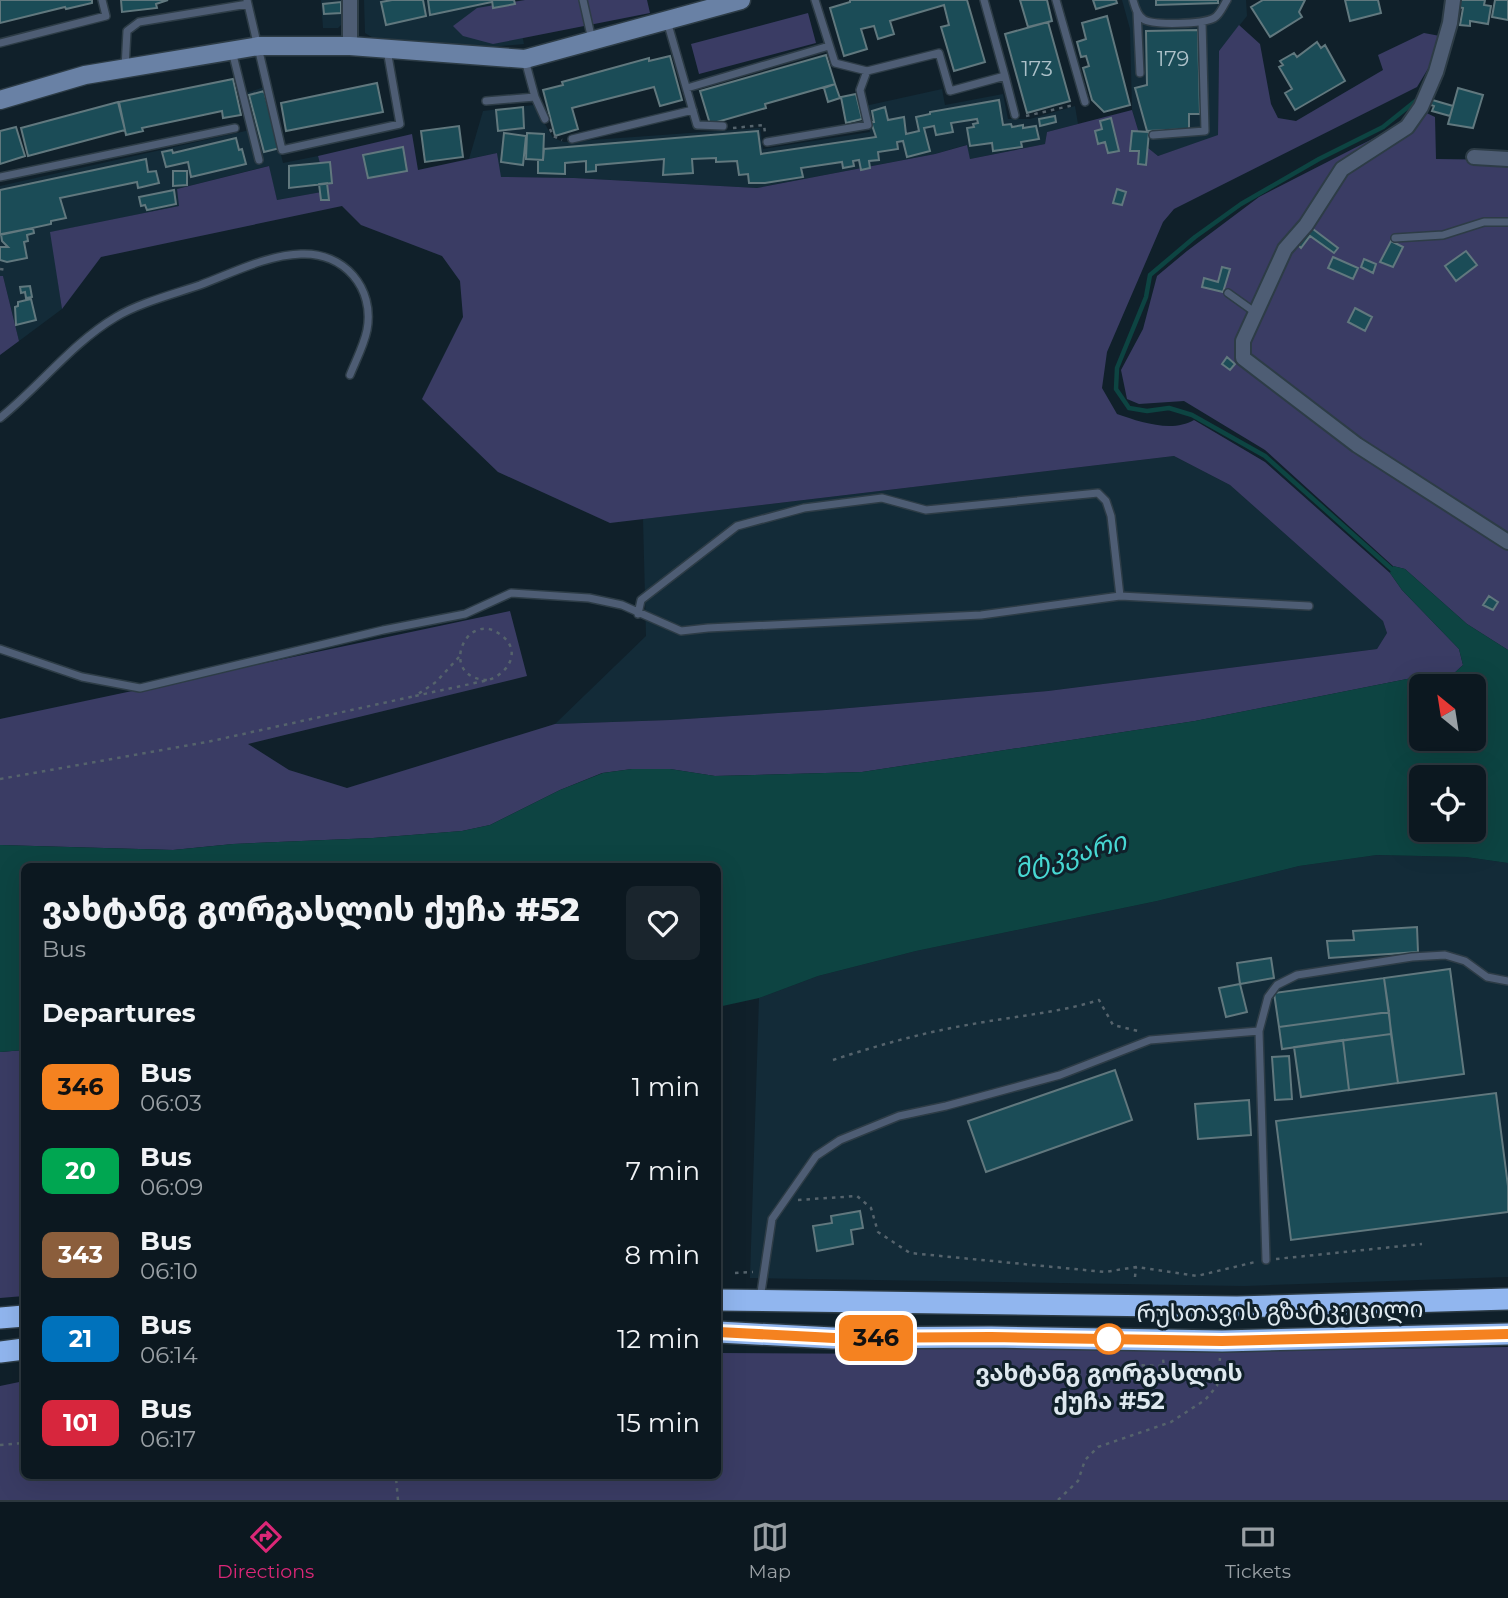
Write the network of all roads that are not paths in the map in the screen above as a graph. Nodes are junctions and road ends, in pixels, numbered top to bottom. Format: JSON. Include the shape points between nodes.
{"nodes":[{"id":1,"x":102,"y":0,"type":"edge"},
{"id":2,"x":350,"y":0,"type":"edge"},
{"id":3,"x":583,"y":0,"type":"edge"},
{"id":4,"x":816,"y":0,"type":"edge"},
{"id":5,"x":984,"y":0,"type":"edge"},
{"id":6,"x":1056,"y":0,"type":"edge"},
{"id":7,"x":1133,"y":0,"type":"edge"},
{"id":8,"x":1227,"y":0,"type":"edge"},
{"id":9,"x":1453,"y":0,"type":"edge"},
{"id":10,"x":734,"y":1,"type":"edge"},
{"id":11,"x":247,"y":2,"type":"edge"},
{"id":12,"x":1137,"y":12,"type":"junction"},
{"id":13,"x":667,"y":20,"type":"junction"},
{"id":14,"x":1202,"y":22,"type":"junction"},
{"id":15,"x":592,"y":41,"type":"junction"},
{"id":16,"x":0,"y":43,"type":"edge"},
{"id":17,"x":259,"y":46,"type":"junction"},
{"id":18,"x":350,"y":46,"type":"junction"},
{"id":19,"x":829,"y":46,"type":"junction"},
{"id":20,"x":387,"y":48,"type":"junction"},
{"id":21,"x":232,"y":51,"type":"junction"},
{"id":22,"x":525,"y":59,"type":"junction"},
{"id":23,"x":125,"y":68,"type":"junction"},
{"id":24,"x":867,"y":71,"type":"junction"},
{"id":25,"x":1140,"y":73,"type":"dead end"},
{"id":26,"x":1005,"y":76,"type":"junction"},
{"id":27,"x":687,"y":88,"type":"junction"},
{"id":28,"x":535,"y":97,"type":"junction"},
{"id":29,"x":0,"y":100,"type":"edge"},
{"id":30,"x":486,"y":102,"type":"dead end"},
{"id":31,"x":1085,"y":102,"type":"road end"},
{"id":32,"x":693,"y":110,"type":"junction"},
{"id":33,"x":1016,"y":115,"type":"road end"},
{"id":34,"x":545,"y":120,"type":"road end"},
{"id":35,"x":723,"y":126,"type":"road end"},
{"id":36,"x":235,"y":128,"type":"dead end"},
{"id":37,"x":1153,"y":135,"type":"dead end"},
{"id":38,"x":572,"y":139,"type":"road end"},
{"id":39,"x":767,"y":142,"type":"road end"},
{"id":40,"x":1474,"y":157,"type":"dead end"},
{"id":41,"x":1508,"y":159,"type":"edge"},
{"id":42,"x":259,"y":160,"type":"dead end"},
{"id":43,"x":0,"y":177,"type":"edge"},
{"id":44,"x":1508,"y":222,"type":"edge"},
{"id":45,"x":1395,"y":238,"type":"dead end"},
{"id":46,"x":1228,"y":293,"type":"dead end"},
{"id":47,"x":1255,"y":313,"type":"junction"},
{"id":48,"x":350,"y":375,"type":"dead end"},
{"id":49,"x":0,"y":418,"type":"edge"},
{"id":50,"x":1508,"y":542,"type":"edge"},
{"id":51,"x":1120,"y":596,"type":"junction"},
{"id":52,"x":1310,"y":606,"type":"dead end"},
{"id":53,"x":638,"y":614,"type":"junction"},
{"id":54,"x":0,"y":649,"type":"edge"},
{"id":55,"x":1508,"y":981,"type":"edge"},
{"id":56,"x":1259,"y":1031,"type":"junction"},
{"id":57,"x":1266,"y":1260,"type":"road end"},
{"id":58,"x":1508,"y":1299,"type":"edge"},
{"id":59,"x":721,"y":1300,"type":"edge"},
{"id":60,"x":760,"y":1301,"type":"junction"},
{"id":61,"x":21,"y":1315,"type":"edge"},
{"id":62,"x":0,"y":1318,"type":"edge"},
{"id":63,"x":721,"y":1332,"type":"edge"},
{"id":64,"x":1508,"y":1334,"type":"edge"},
{"id":65,"x":21,"y":1349,"type":"edge"},
{"id":66,"x":0,"y":1352,"type":"edge"}],
"edges":[{"from":1,"to":16,"type":"lane","via":[[106,16]]},
{"from":2,"to":18,"type":"street"},
{"from":3,"to":15,"type":"lane"},
{"from":4,"to":19,"type":"lane"},
{"from":5,"to":26,"type":"lane"},
{"from":6,"to":31,"type":"lane"},
{"from":7,"to":12,"type":"lane"},
{"from":8,"to":14,"type":"lane","via":[[1216,17]]},
{"from":9,"to":47,"type":"street","via":[[1436,72],[1421,107],[1407,127],[1342,169],[1285,249]]},
{"from":10,"to":13,"type":"main road"},
{"from":11,"to":17,"type":"lane"},
{"from":11,"to":23,"type":"lane","via":[[139,22],[127,31]]},
{"from":12,"to":14,"type":"lane","via":[[1154,23]]},
{"from":12,"to":25,"type":"lane"},
{"from":13,"to":15,"type":"main road"},
{"from":13,"to":27,"type":"lane"},
{"from":14,"to":37,"type":"lane","via":[[1205,131]]},
{"from":15,"to":22,"type":"main road"},
{"from":17,"to":18,"type":"main road"},
{"from":17,"to":20,"type":"lane","via":[[282,150],[400,124]]},
{"from":17,"to":21,"type":"main road"},
{"from":18,"to":20,"type":"main road"},
{"from":19,"to":24,"type":"lane","via":[[835,63]]},
{"from":19,"to":27,"type":"lane"},
{"from":20,"to":22,"type":"main road"},
{"from":21,"to":23,"type":"main road"},
{"from":21,"to":42,"type":"lane"},
{"from":22,"to":28,"type":"lane"},
{"from":23,"to":29,"type":"main road"},
{"from":24,"to":26,"type":"lane","via":[[939,53],[950,91]]},
{"from":24,"to":39,"type":"lane","via":[[860,90],[867,125]]},
{"from":26,"to":33,"type":"lane"},
{"from":27,"to":32,"type":"lane"},
{"from":28,"to":30,"type":"lane"},
{"from":28,"to":34,"type":"lane"},
{"from":32,"to":35,"type":"lane","via":[[697,125]]},
{"from":32,"to":38,"type":"lane"},
{"from":36,"to":43,"type":"lane"},
{"from":40,"to":41,"type":"street"},
{"from":44,"to":45,"type":"lane","via":[[1484,222],[1443,235]]},
{"from":46,"to":47,"type":"lane"},
{"from":47,"to":50,"type":"street","via":[[1243,341],[1243,358],[1357,445]]},
{"from":48,"to":49,"type":"lane","via":[[367,330],[368,300],[341,264],[302,253],[271,258],[118,315],[89,335]]},
{"from":51,"to":52,"type":"lane"},
{"from":51,"to":53,"type":"lane","via":[[981,615],[681,631]]},
{"from":51,"to":53,"type":"lane","via":[[1111,516],[1106,500],[1098,493],[926,510],[882,498],[804,508],[737,526],[641,600]]},
{"from":53,"to":54,"type":"lane","via":[[622,605],[589,598],[511,593],[465,614],[140,688],[82,677]]},
{"from":55,"to":56,"type":"lane","via":[[1487,977],[1465,961],[1445,955],[1297,975],[1277,985],[1268,997]]},
{"from":56,"to":57,"type":"lane"},
{"from":56,"to":60,"type":"lane","via":[[1150,1040],[1060,1075],[899,1116],[840,1140],[816,1156],[772,1219]]},
{"from":58,"to":60,"type":"highway","name":"რუსთავის გზატკეცილი","via":[[1237,1307]]},
{"from":59,"to":60,"type":"highway","name":"რუსთავის გზატკეცილი"},
{"from":61,"to":62,"type":"highway"},
{"from":63,"to":64,"type":"highway","name":"რუსთავის გზატკეცილი","via":[[834,1338],[1222,1341]]},
{"from":65,"to":66,"type":"highway"}]}
